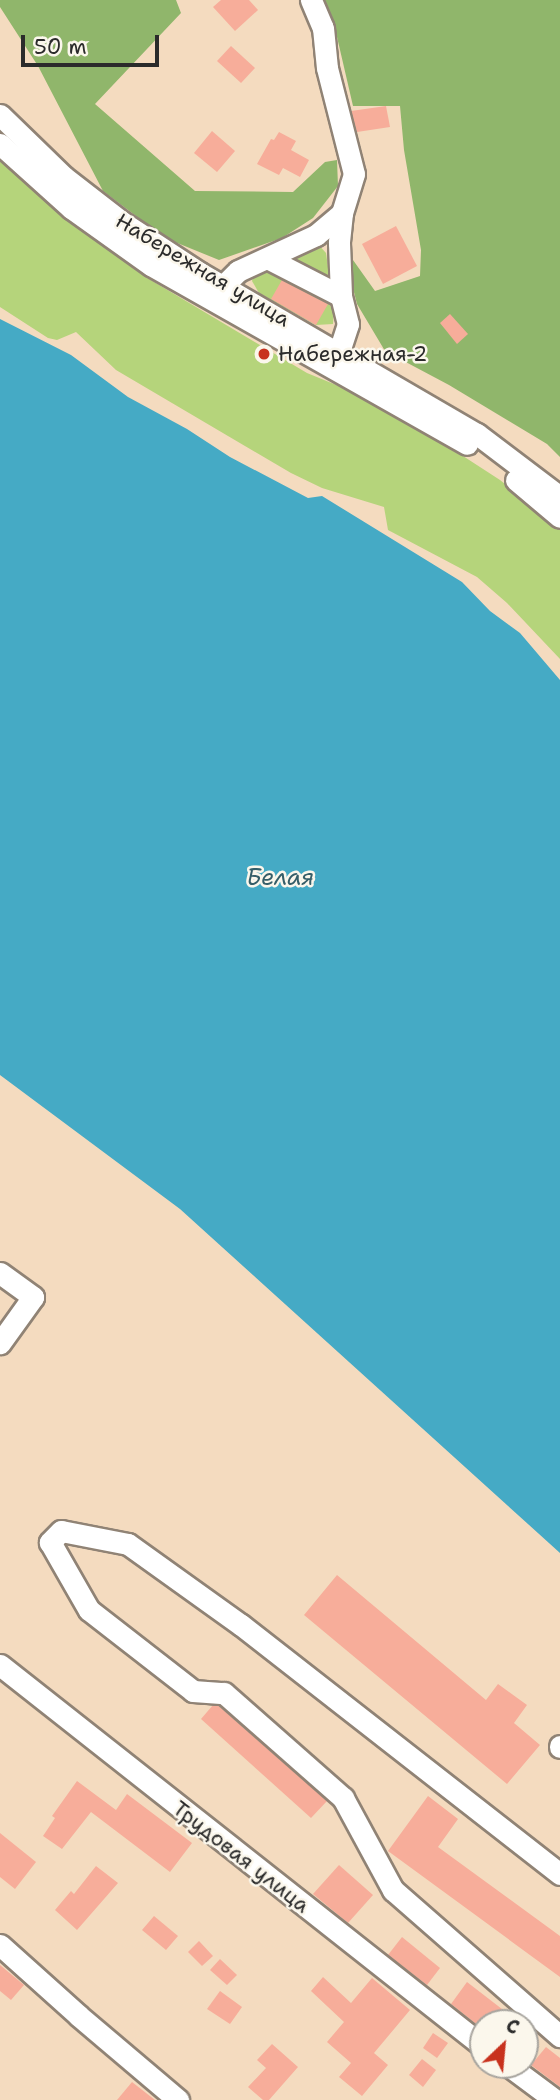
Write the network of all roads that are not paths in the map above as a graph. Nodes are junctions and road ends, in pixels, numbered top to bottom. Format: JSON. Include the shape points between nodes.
{"nodes":[{"id":1,"x":311,"y":0,"type":"edge"},
{"id":2,"x":0,"y":116,"type":"edge"},
{"id":3,"x":0,"y":144,"type":"edge"},
{"id":4,"x":342,"y":213,"type":"junction"},
{"id":5,"x":269,"y":259,"type":"junction"},
{"id":6,"x":223,"y":286,"type":"junction"},
{"id":7,"x":341,"y":296,"type":"junction"},
{"id":8,"x":339,"y":352,"type":"junction"},
{"id":9,"x":560,"y":497,"type":"edge"},
{"id":10,"x":560,"y":517,"type":"edge"},
{"id":11,"x":0,"y":1273,"type":"edge"},
{"id":12,"x":0,"y":1343,"type":"edge"},
{"id":13,"x":0,"y":1665,"type":"edge"},
{"id":14,"x":560,"y":1874,"type":"edge"},
{"id":15,"x":0,"y":1945,"type":"edge"},
{"id":16,"x":469,"y":2035,"type":"edge"},
{"id":17,"x":560,"y":2036,"type":"edge"},
{"id":18,"x":527,"y":2079,"type":"edge"},
{"id":19,"x":178,"y":2100,"type":"edge"},
{"id":20,"x":555,"y":2100,"type":"edge"}],
"edges":[{"from":1,"to":4,"type":"street","via":[[323,28],[327,68],[354,174]]},
{"from":2,"to":6,"type":"street","name":"Набережная улица","via":[[84,194]]},
{"from":3,"to":10,"type":"street","name":"Набережная улица","via":[[111,239],[470,446]]},
{"from":4,"to":5,"type":"street","via":[[316,234]]},
{"from":4,"to":7,"type":"street"},
{"from":5,"to":6,"type":"street","via":[[238,271]]},
{"from":5,"to":7,"type":"street"},
{"from":6,"to":8,"type":"street","name":"Набережная улица"},
{"from":7,"to":8,"type":"street","via":[[348,324]]},
{"from":8,"to":9,"type":"street","name":"Набережная улица","via":[[477,434]]},
{"from":11,"to":12,"type":"street","via":[[33,1297]]},
{"from":13,"to":16,"type":"street","name":"Трудовая улица"},
{"from":14,"to":17,"type":"street","via":[[241,1625],[128,1544],[61,1531],[50,1542],[89,1610],[193,1691],[224,1693],[343,1798],[393,1890]]},
{"from":15,"to":19,"type":"street"},
{"from":18,"to":20,"type":"street"}]}
